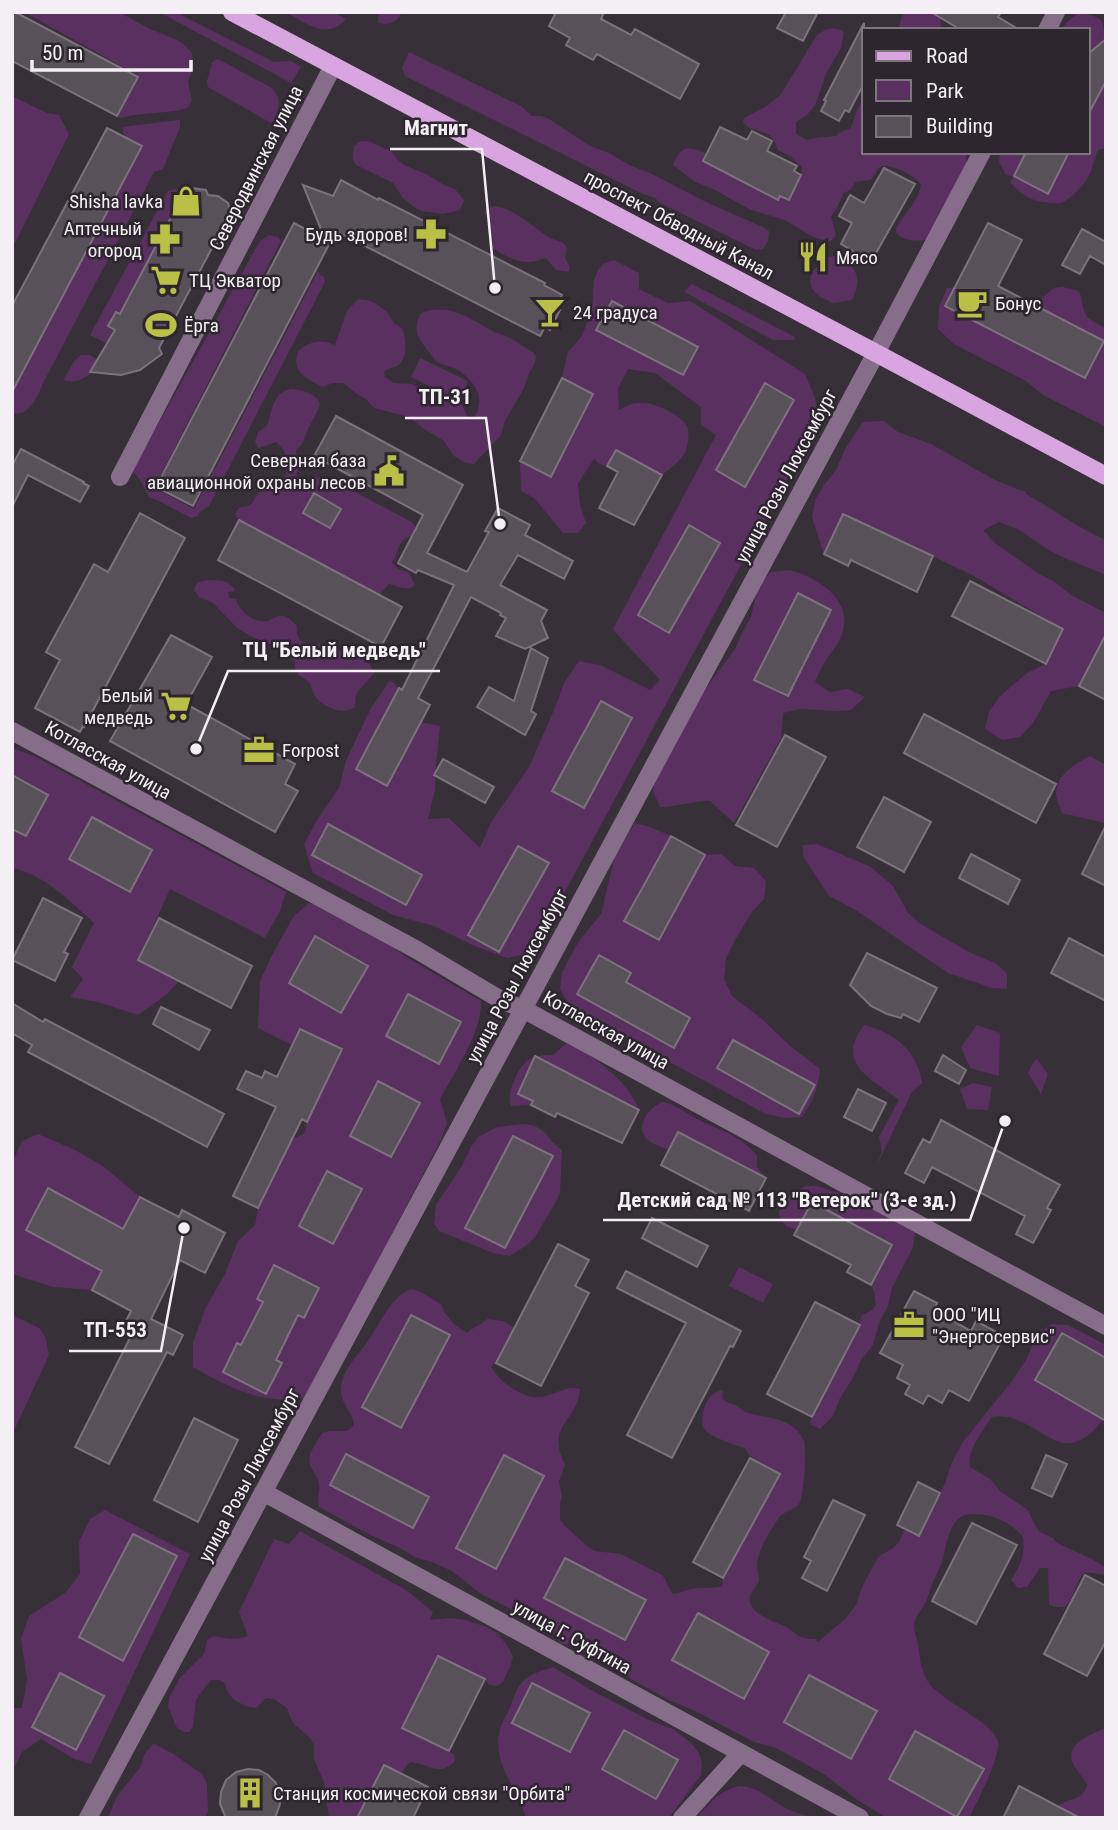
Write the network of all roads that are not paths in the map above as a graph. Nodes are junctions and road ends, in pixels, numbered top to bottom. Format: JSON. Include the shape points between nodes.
{"nodes":[{"id":1,"x":232,"y":12,"type":"edge"},
{"id":2,"x":1056,"y":12,"type":"edge"},
{"id":3,"x":1048,"y":28,"type":"edge"},
{"id":4,"x":333,"y":66,"type":"junction"},
{"id":5,"x":981,"y":154,"type":"edge"},
{"id":6,"x":876,"y":352,"type":"junction"},
{"id":7,"x":120,"y":477,"type":"dead end"},
{"id":8,"x":1106,"y":477,"type":"edge"},
{"id":9,"x":12,"y":732,"type":"edge"},
{"id":10,"x":523,"y":1009,"type":"junction"},
{"id":11,"x":1106,"y":1326,"type":"edge"},
{"id":12,"x":264,"y":1492,"type":"junction"},
{"id":13,"x":741,"y":1753,"type":"junction"},
{"id":14,"x":88,"y":1818,"type":"edge"},
{"id":15,"x":682,"y":1818,"type":"edge"},
{"id":16,"x":860,"y":1818,"type":"edge"}],
"edges":[{"from":1,"to":4,"type":"main road","name":"проспект Обводный Канал"},
{"from":2,"to":3,"type":"street"},
{"from":4,"to":6,"type":"main road","name":"проспект Обводный Канал"},
{"from":4,"to":7,"type":"street","name":"Северодвинская улица"},
{"from":5,"to":6,"type":"street","name":"улица Розы Люксембург"},
{"from":6,"to":8,"type":"main road","name":"проспект Обводный Канал"},
{"from":6,"to":10,"type":"street","name":"улица Розы Люксембург"},
{"from":9,"to":10,"type":"street","name":"Котласская улица"},
{"from":10,"to":11,"type":"street","name":"Котласская улица"},
{"from":10,"to":12,"type":"street","name":"улица Розы Люксембург"},
{"from":12,"to":13,"type":"street","name":"улица Г. Суфтина"},
{"from":12,"to":14,"type":"street","name":"улица Розы Люксембург"},
{"from":13,"to":15,"type":"street"},
{"from":13,"to":16,"type":"street","name":"улица Г. Суфтина"}]}
